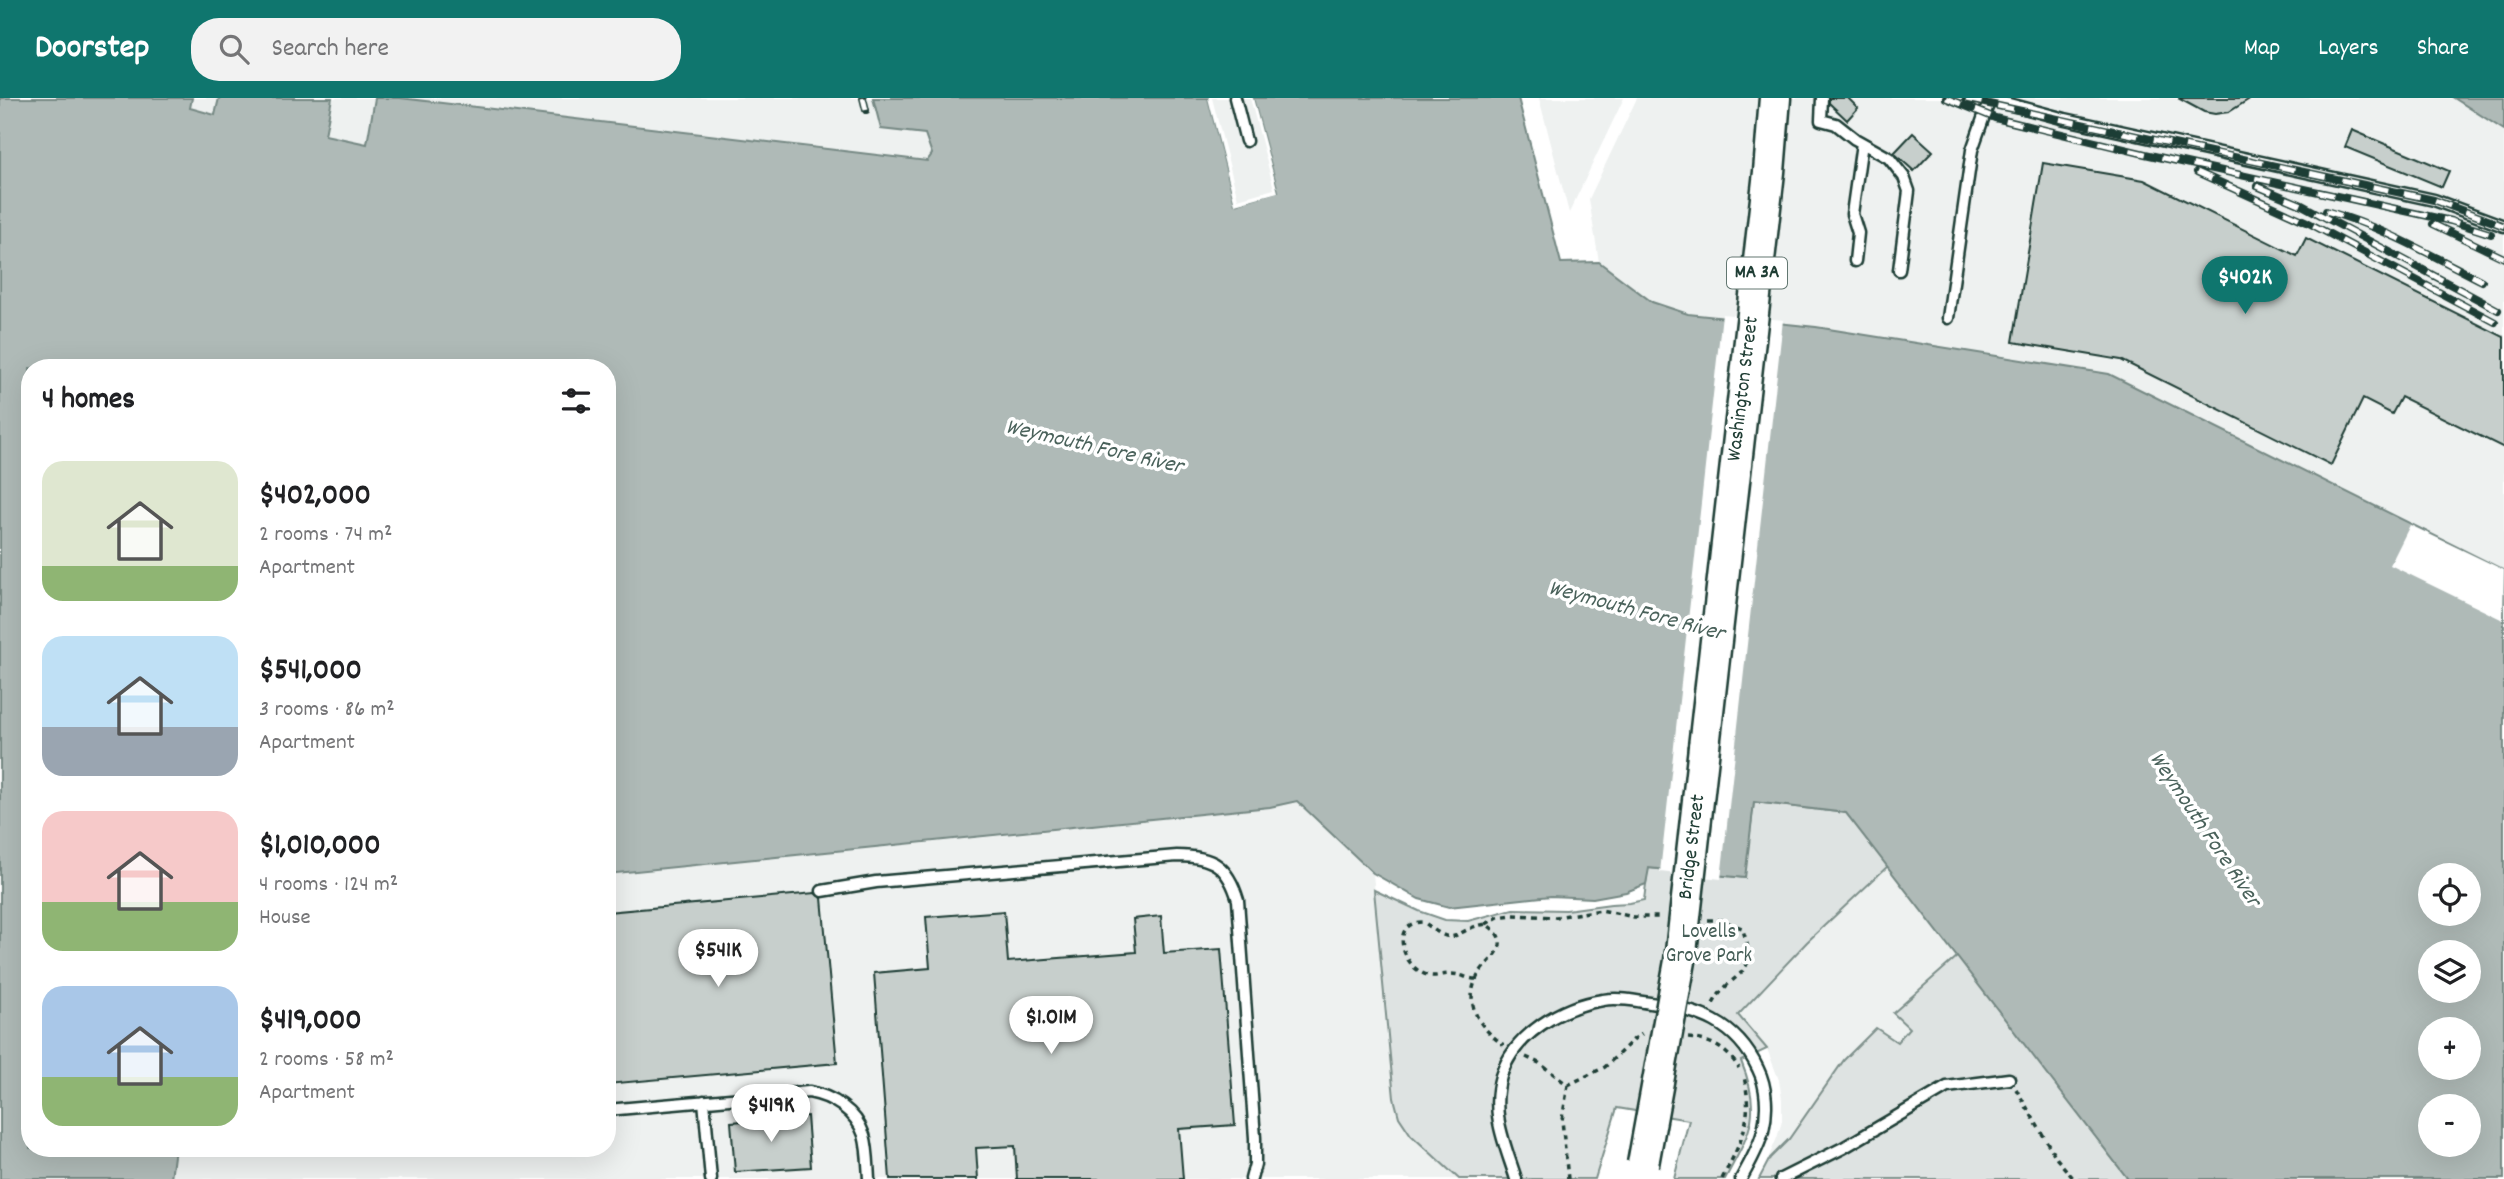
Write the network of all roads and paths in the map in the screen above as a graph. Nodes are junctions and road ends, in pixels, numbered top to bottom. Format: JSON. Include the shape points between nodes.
{"nodes":[{"id":1,"x":1235,"y":98,"type":"edge"},
{"id":2,"x":1775,"y":98,"type":"edge"},
{"id":3,"x":1822,"y":98,"type":"edge"},
{"id":4,"x":1988,"y":98,"type":"edge"},
{"id":5,"x":1246,"y":141,"type":"dead end"},
{"id":6,"x":1862,"y":143,"type":"junction"},
{"id":7,"x":2504,"y":226,"type":"edge"},
{"id":8,"x":1854,"y":261,"type":"dead end"},
{"id":9,"x":1899,"y":270,"type":"dead end"},
{"id":10,"x":1948,"y":318,"type":"dead end"},
{"id":11,"x":1715,"y":638,"type":"joint"},
{"id":12,"x":822,"y":891,"type":"dead end"},
{"id":13,"x":1615,"y":915,"type":"dead end"},
{"id":14,"x":1486,"y":924,"type":"junction"},
{"id":15,"x":1476,"y":979,"type":"junction"},
{"id":16,"x":1643,"y":1033,"type":"dead end"},
{"id":17,"x":1680,"y":1037,"type":"dead end"},
{"id":18,"x":1513,"y":1052,"type":"junction"},
{"id":19,"x":2009,"y":1079,"type":"joint"},
{"id":20,"x":1567,"y":1085,"type":"junction"},
{"id":21,"x":704,"y":1101,"type":"junction"},
{"id":22,"x":616,"y":1109,"type":"edge"},
{"id":23,"x":1641,"y":1171,"type":"edge"},
{"id":24,"x":711,"y":1179,"type":"edge"},
{"id":25,"x":869,"y":1179,"type":"edge"},
{"id":26,"x":1251,"y":1179,"type":"edge"},
{"id":27,"x":1516,"y":1179,"type":"edge"},
{"id":28,"x":1568,"y":1179,"type":"edge"},
{"id":29,"x":1721,"y":1179,"type":"edge"},
{"id":30,"x":1741,"y":1179,"type":"edge"},
{"id":31,"x":1781,"y":1179,"type":"edge"},
{"id":32,"x":2074,"y":1179,"type":"edge"}],
"edges":[{"from":1,"to":5,"type":"lane"},
{"from":2,"to":11,"type":"main road","name":"Washington Street","number":"MA 3A"},
{"from":3,"to":6,"type":"lane","via":[[1822,120],[1836,124]]},
{"from":4,"to":7,"type":"lane","via":[[2434,200]]},
{"from":4,"to":10,"type":"lane","via":[[1972,150]]},
{"from":6,"to":8,"type":"lane","via":[[1852,214],[1858,233]]},
{"from":6,"to":9,"type":"lane","via":[[1889,158],[1909,191]]},
{"from":11,"to":23,"type":"main road","name":"Bridge Street","number":"MA 3A","bridge":true,"via":[[1679,961]]},
{"from":12,"to":26,"type":"lane","via":[[876,882],[1177,856],[1212,861],[1233,883],[1238,900],[1255,1138]]},
{"from":13,"to":14,"type":"path","via":[[1601,910],[1545,917],[1512,915]]},
{"from":14,"to":15,"type":"path","via":[[1496,932],[1500,945]]},
{"from":14,"to":15,"type":"path","via":[[1450,938],[1417,922],[1409,926],[1402,942],[1409,962],[1428,975]]},
{"from":15,"to":18,"type":"path","via":[[1473,1013],[1491,1036]]},
{"from":16,"to":20,"type":"path","via":[[1605,1067]]},
{"from":17,"to":29,"type":"path","via":[[1717,1045],[1731,1055],[1744,1075],[1749,1115]]},
{"from":18,"to":20,"type":"path","via":[[1539,1063]]},
{"from":18,"to":27,"type":"lane","via":[[1502,1075],[1498,1119]]},
{"from":18,"to":30,"type":"lane","via":[[1536,1027],[1602,1000],[1686,1010],[1727,1028],[1743,1042],[1764,1081],[1763,1130]]},
{"from":19,"to":31,"type":"lane","via":[[1947,1087]]},
{"from":19,"to":32,"type":"path"},
{"from":20,"to":28,"type":"path","via":[[1562,1120]]},
{"from":21,"to":22,"type":"lane"},
{"from":21,"to":24,"type":"lane"},
{"from":21,"to":25,"type":"lane","via":[[824,1094],[856,1120],[864,1135]]}]}
